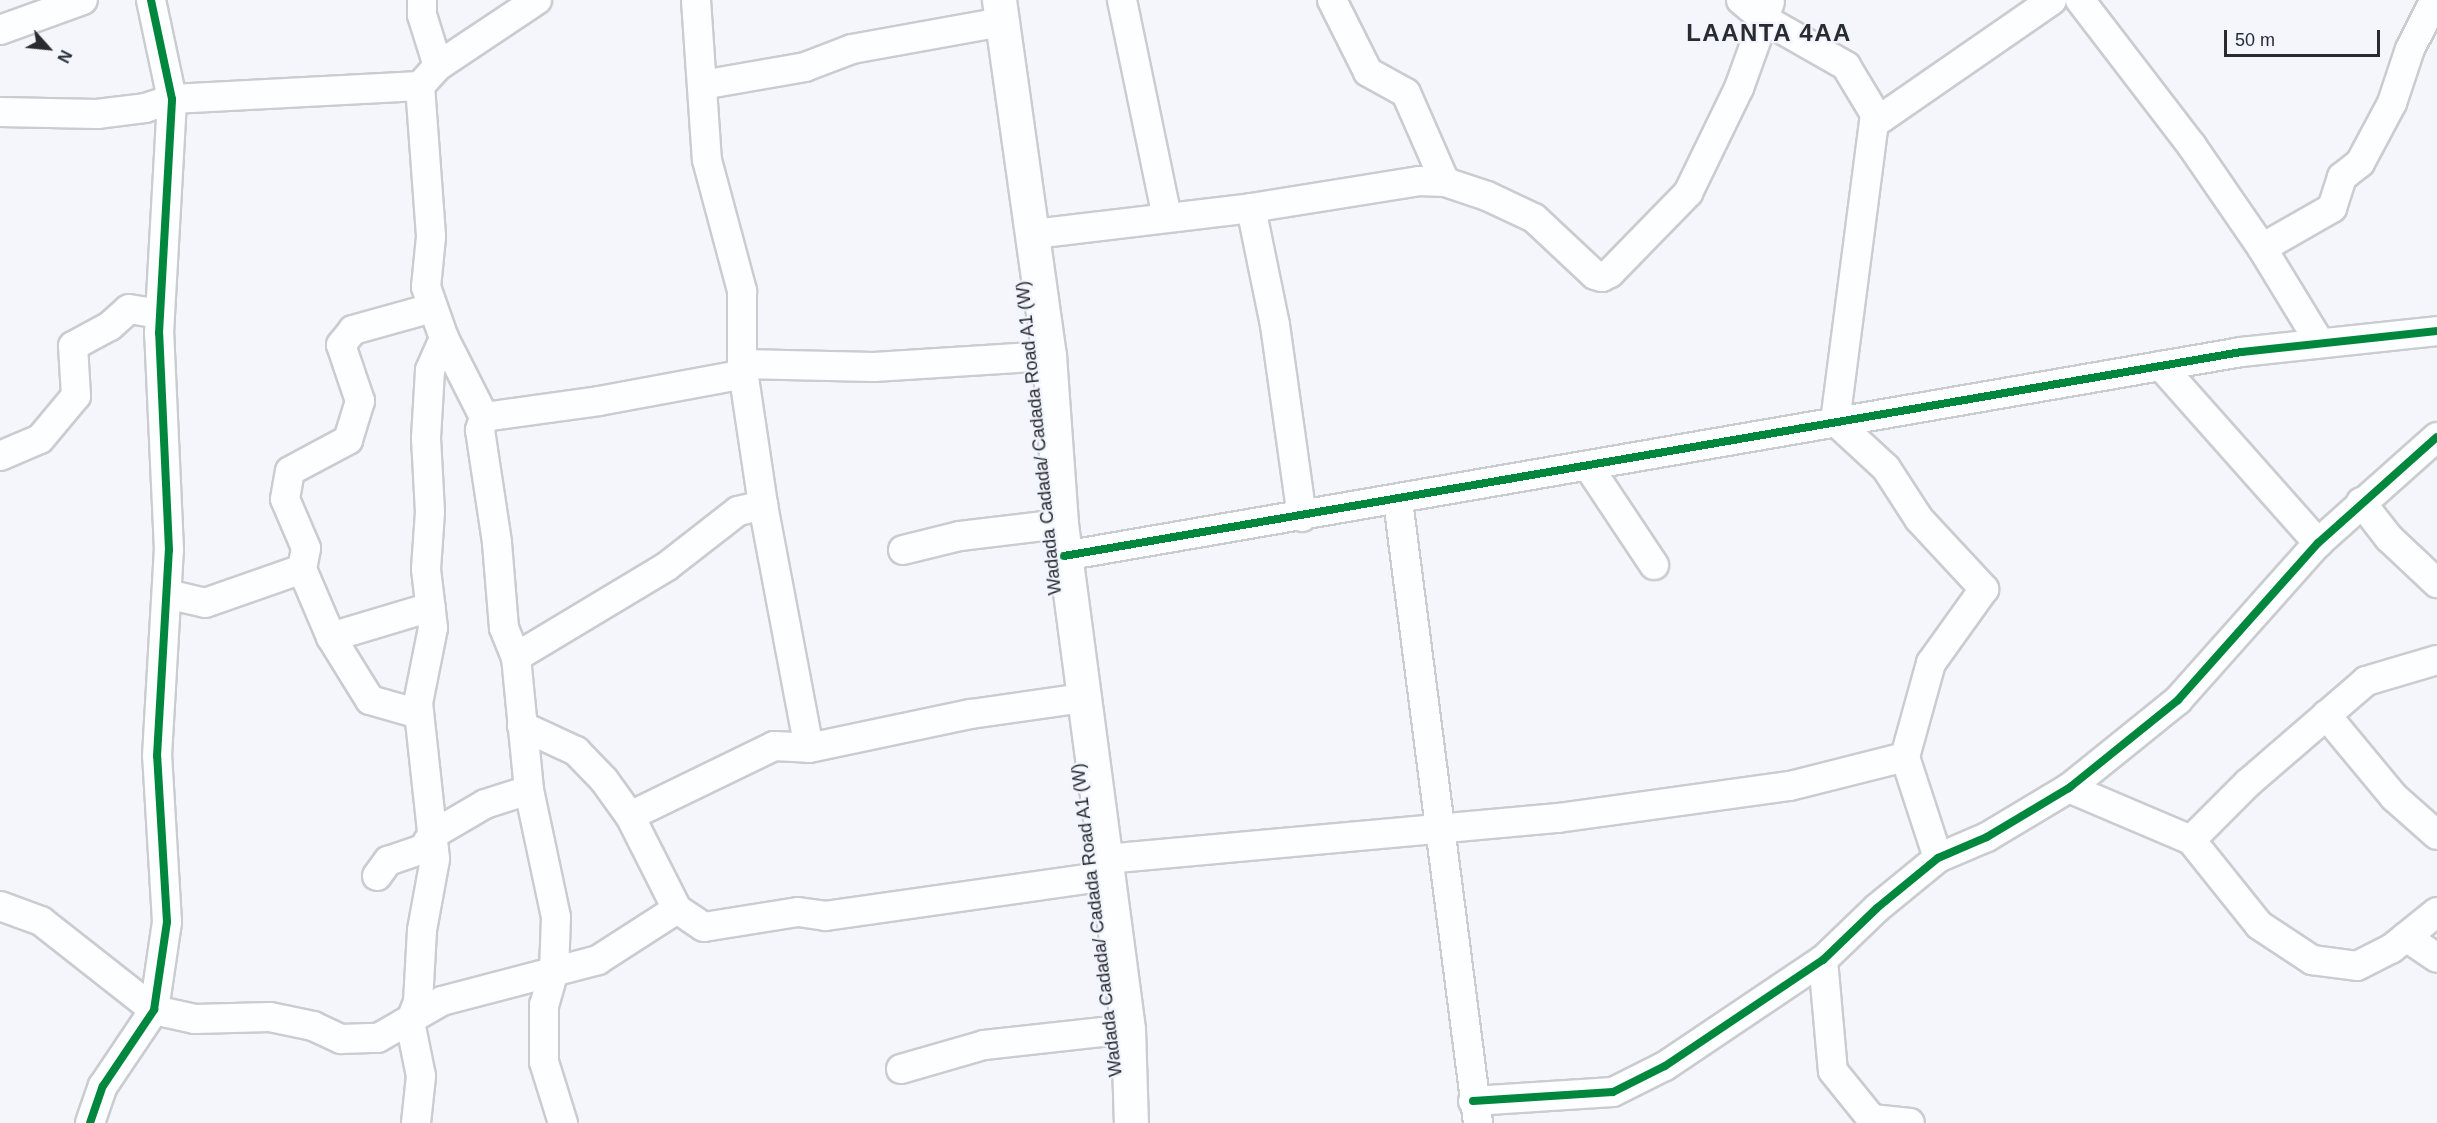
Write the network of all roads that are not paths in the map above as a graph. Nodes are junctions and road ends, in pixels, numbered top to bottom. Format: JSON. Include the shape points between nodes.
{"nodes":[{"id":1,"x":83,"y":0,"type":"edge"},
{"id":2,"x":151,"y":0,"type":"edge"},
{"id":3,"x":422,"y":0,"type":"edge"},
{"id":4,"x":537,"y":0,"type":"edge"},
{"id":5,"x":696,"y":0,"type":"edge"},
{"id":6,"x":1122,"y":0,"type":"edge"},
{"id":7,"x":1332,"y":0,"type":"edge"},
{"id":8,"x":1741,"y":0,"type":"edge"},
{"id":9,"x":2052,"y":0,"type":"edge"},
{"id":10,"x":2080,"y":0,"type":"edge"},
{"id":11,"x":2435,"y":0,"type":"edge"},
{"id":12,"x":1767,"y":9,"type":"edge"},
{"id":13,"x":1000,"y":11,"type":"edge"},
{"id":14,"x":0,"y":30,"type":"edge"},
{"id":15,"x":429,"y":76,"type":"junction"},
{"id":16,"x":702,"y":85,"type":"junction"},
{"id":17,"x":172,"y":99,"type":"junction"},
{"id":18,"x":0,"y":112,"type":"edge"},
{"id":19,"x":1876,"y":122,"type":"junction"},
{"id":20,"x":1445,"y":182,"type":"junction"},
{"id":21,"x":1251,"y":208,"type":"junction"},
{"id":22,"x":1167,"y":217,"type":"junction"},
{"id":23,"x":1034,"y":234,"type":"junction"},
{"id":24,"x":2262,"y":248,"type":"junction"},
{"id":25,"x":432,"y":308,"type":"junction"},
{"id":26,"x":160,"y":314,"type":"junction"},
{"id":27,"x":2437,"y":331,"type":"edge"},
{"id":28,"x":444,"y":338,"type":"junction"},
{"id":29,"x":2320,"y":343,"type":"junction"},
{"id":30,"x":1049,"y":356,"type":"junction"},
{"id":31,"x":2161,"y":366,"type":"junction"},
{"id":32,"x":743,"y":369,"type":"junction"},
{"id":33,"x":484,"y":417,"type":"junction"},
{"id":34,"x":1835,"y":421,"type":"junction"},
{"id":35,"x":2437,"y":437,"type":"edge"},
{"id":36,"x":0,"y":456,"type":"edge"},
{"id":37,"x":1588,"y":466,"type":"junction"},
{"id":38,"x":1398,"y":501,"type":"junction"},
{"id":39,"x":2361,"y":502,"type":"junction"},
{"id":40,"x":763,"y":505,"type":"junction"},
{"id":41,"x":1302,"y":517,"type":"junction"},
{"id":42,"x":1060,"y":524,"type":"junction"},
{"id":43,"x":2318,"y":543,"type":"junction"},
{"id":44,"x":903,"y":550,"type":"dead end"},
{"id":45,"x":1064,"y":556,"type":"junction"},
{"id":46,"x":1654,"y":565,"type":"dead end"},
{"id":47,"x":302,"y":569,"type":"junction"},
{"id":48,"x":2437,"y":584,"type":"edge"},
{"id":49,"x":167,"y":594,"type":"junction"},
{"id":50,"x":431,"y":607,"type":"junction"},
{"id":51,"x":331,"y":636,"type":"junction"},
{"id":52,"x":516,"y":657,"type":"junction"},
{"id":53,"x":2437,"y":660,"type":"edge"},
{"id":54,"x":1084,"y":698,"type":"junction"},
{"id":55,"x":419,"y":714,"type":"junction"},
{"id":56,"x":2326,"y":715,"type":"junction"},
{"id":57,"x":522,"y":726,"type":"junction"},
{"id":58,"x":809,"y":748,"type":"junction"},
{"id":59,"x":1905,"y":757,"type":"junction"},
{"id":60,"x":2069,"y":788,"type":"junction"},
{"id":61,"x":529,"y":790,"type":"junction"},
{"id":62,"x":630,"y":816,"type":"junction"},
{"id":63,"x":1437,"y":827,"type":"junction"},
{"id":64,"x":432,"y":835,"type":"junction"},
{"id":65,"x":2437,"y":835,"type":"edge"},
{"id":66,"x":2191,"y":840,"type":"junction"},
{"id":67,"x":1938,"y":858,"type":"junction"},
{"id":68,"x":1107,"y":868,"type":"junction"},
{"id":69,"x":377,"y":876,"type":"dead end"},
{"id":70,"x":0,"y":906,"type":"edge"},
{"id":71,"x":677,"y":909,"type":"junction"},
{"id":72,"x":2437,"y":912,"type":"edge"},
{"id":73,"x":2406,"y":937,"type":"junction"},
{"id":74,"x":2437,"y":958,"type":"edge"},
{"id":75,"x":1823,"y":960,"type":"junction"},
{"id":76,"x":554,"y":971,"type":"junction"},
{"id":77,"x":154,"y":1010,"type":"junction"},
{"id":78,"x":410,"y":1022,"type":"junction"},
{"id":79,"x":1128,"y":1029,"type":"junction"},
{"id":80,"x":901,"y":1069,"type":"dead end"},
{"id":81,"x":1475,"y":1112,"type":"edge"},
{"id":82,"x":1874,"y":1121,"type":"edge"},
{"id":83,"x":90,"y":1123,"type":"edge"},
{"id":84,"x":416,"y":1123,"type":"edge"},
{"id":85,"x":563,"y":1123,"type":"edge"},
{"id":86,"x":1131,"y":1123,"type":"edge"},
{"id":87,"x":1910,"y":1123,"type":"edge"}],
"edges":[{"from":1,"to":14,"type":"street"},
{"from":2,"to":17,"type":"street"},
{"from":3,"to":15,"type":"street"},
{"from":4,"to":15,"type":"street"},
{"from":5,"to":16,"type":"street"},
{"from":6,"to":22,"type":"street"},
{"from":7,"to":20,"type":"street","via":[[1368,72],[1406,93]]},
{"from":8,"to":12,"type":"street"},
{"from":9,"to":19,"type":"street"},
{"from":10,"to":24,"type":"street","via":[[2192,146]]},
{"from":11,"to":24,"type":"street","via":[[2410,49],[2392,103],[2360,163],[2342,177],[2332,208]]},
{"from":12,"to":19,"type":"street","via":[[1846,66]]},
{"from":12,"to":20,"type":"street","via":[[1739,88],[1688,192],[1610,273],[1595,275],[1533,218]]},
{"from":13,"to":16,"type":"street","via":[[852,49],[805,68]]},
{"from":13,"to":23,"type":"main road","name":"Wadada Cadada/ Cadada Road A1 (W)"},
{"from":15,"to":17,"type":"street"},
{"from":15,"to":25,"type":"street","via":[[431,237],[426,287]]},
{"from":16,"to":32,"type":"street","via":[[707,160],[742,291]]},
{"from":17,"to":18,"type":"street","via":[[145,108],[97,114]]},
{"from":17,"to":26,"type":"street"},
{"from":19,"to":34,"type":"street"},
{"from":20,"to":21,"type":"street","via":[[1419,181]]},
{"from":21,"to":22,"type":"street"},
{"from":21,"to":41,"type":"street","via":[[1275,325]]},
{"from":22,"to":23,"type":"street"},
{"from":23,"to":30,"type":"main road","name":"Wadada Cadada/ Cadada Road A1 (W)"},
{"from":24,"to":29,"type":"street"},
{"from":25,"to":28,"type":"street"},
{"from":25,"to":47,"type":"street","via":[[353,330],[341,345],[360,401],[348,440],[290,471],[285,499],[306,548]]},
{"from":26,"to":36,"type":"street","via":[[129,309],[110,326],[73,346],[76,396],[40,439]]},
{"from":26,"to":49,"type":"street","via":[[169,550]]},
{"from":27,"to":29,"type":"street"},
{"from":28,"to":33,"type":"street"},
{"from":28,"to":50,"type":"street","via":[[430,370],[426,438],[430,512],[426,569]]},
{"from":29,"to":31,"type":"street"},
{"from":30,"to":32,"type":"street","via":[[874,367]]},
{"from":30,"to":42,"type":"main road","name":"Wadada Cadada/ Cadada Road A1 (W)"},
{"from":31,"to":34,"type":"street"},
{"from":31,"to":43,"type":"street"},
{"from":32,"to":33,"type":"street","via":[[599,401]]},
{"from":32,"to":40,"type":"street"},
{"from":33,"to":52,"type":"street","via":[[480,430],[497,543],[504,628]]},
{"from":34,"to":37,"type":"street"},
{"from":34,"to":59,"type":"street","via":[[1886,468],[1919,519],[1984,589],[1931,663]]},
{"from":35,"to":39,"type":"street"},
{"from":37,"to":38,"type":"street"},
{"from":37,"to":46,"type":"street"},
{"from":38,"to":41,"type":"street"},
{"from":38,"to":63,"type":"street"},
{"from":39,"to":43,"type":"street"},
{"from":39,"to":48,"type":"street","via":[[2389,538]]},
{"from":40,"to":52,"type":"street","via":[[738,511],[666,567]]},
{"from":40,"to":58,"type":"street"},
{"from":41,"to":45,"type":"street"},
{"from":42,"to":44,"type":"street","via":[[960,536]]},
{"from":42,"to":45,"type":"main road","name":"Wadada Cadada/ Cadada Road A1 (W)"},
{"from":43,"to":60,"type":"street","via":[[2178,700]]},
{"from":45,"to":54,"type":"main road","name":"Wadada Cadada/ Cadada Road A1 (W)"},
{"from":47,"to":49,"type":"street","via":[[205,603]]},
{"from":47,"to":51,"type":"street"},
{"from":49,"to":77,"type":"street","via":[[157,756],[167,921]]},
{"from":50,"to":51,"type":"street"},
{"from":50,"to":55,"type":"street","via":[[433,628]]},
{"from":51,"to":55,"type":"street","via":[[370,700]]},
{"from":52,"to":57,"type":"street"},
{"from":53,"to":56,"type":"street","via":[[2366,681]]},
{"from":54,"to":58,"type":"street","via":[[971,714]]},
{"from":54,"to":68,"type":"main road","name":"Wadada Cadada/ Cadada Road A1 (W)"},
{"from":55,"to":64,"type":"street"},
{"from":56,"to":65,"type":"street","via":[[2394,797]]},
{"from":56,"to":66,"type":"street","via":[[2248,783]]},
{"from":57,"to":61,"type":"street"},
{"from":57,"to":62,"type":"street","via":[[576,751],[604,780]]},
{"from":58,"to":62,"type":"street","via":[[774,746]]},
{"from":59,"to":63,"type":"street","via":[[1790,786],[1558,818]]},
{"from":59,"to":67,"type":"street"},
{"from":60,"to":66,"type":"street"},
{"from":60,"to":67,"type":"street","via":[[1987,837]]},
{"from":61,"to":64,"type":"street","via":[[485,804]]},
{"from":61,"to":76,"type":"street","via":[[556,917]]},
{"from":62,"to":71,"type":"street"},
{"from":63,"to":68,"type":"street"},
{"from":63,"to":81,"type":"street"},
{"from":64,"to":69,"type":"street","via":[[423,849],[388,861]]},
{"from":64,"to":78,"type":"street","via":[[435,859],[422,930],[418,1002]]},
{"from":66,"to":73,"type":"street","via":[[2259,925],[2312,960],[2357,966]]},
{"from":67,"to":75,"type":"street","via":[[1877,908]]},
{"from":68,"to":71,"type":"street","via":[[826,916],[798,912],[714,929],[693,922]]},
{"from":68,"to":79,"type":"main road","name":"Wadada Cadada/ Cadada Road A1 (W)"},
{"from":70,"to":77,"type":"street","via":[[42,921]]},
{"from":71,"to":76,"type":"street","via":[[598,960]]},
{"from":72,"to":73,"type":"street"},
{"from":73,"to":74,"type":"street"},
{"from":75,"to":81,"type":"street","via":[[1665,1066],[1613,1092]]},
{"from":75,"to":82,"type":"street","via":[[1833,1071]]},
{"from":76,"to":78,"type":"street","via":[[442,1001]]},
{"from":76,"to":85,"type":"street","via":[[544,1005],[544,1062]]},
{"from":77,"to":78,"type":"street","via":[[195,1019],[270,1017],[313,1026],[341,1039],[378,1038]]},
{"from":77,"to":83,"type":"street","via":[[103,1086]]},
{"from":78,"to":84,"type":"street","via":[[421,1076]]},
{"from":79,"to":80,"type":"street","via":[[984,1045]]},
{"from":79,"to":86,"type":"main road","name":"Wadada Cadada/ Cadada Road A1 (W)"},
{"from":82,"to":87,"type":"street"}]}
